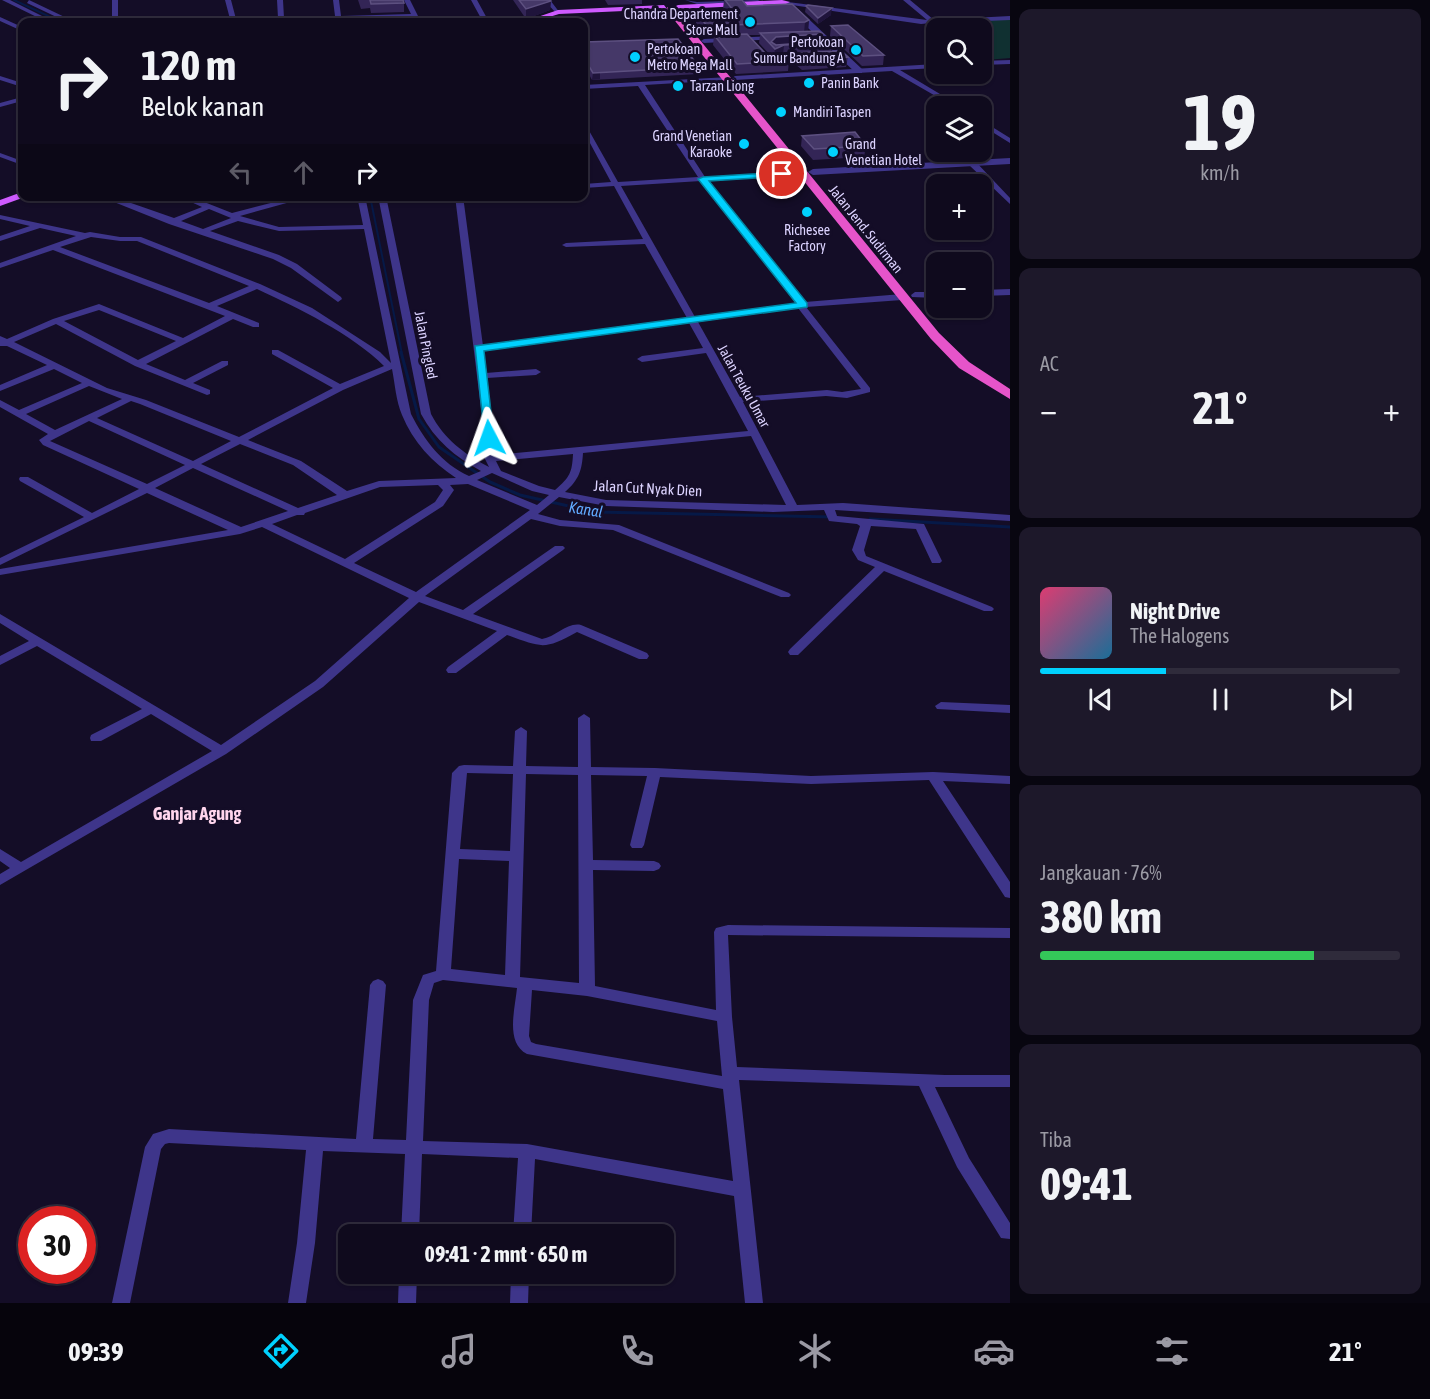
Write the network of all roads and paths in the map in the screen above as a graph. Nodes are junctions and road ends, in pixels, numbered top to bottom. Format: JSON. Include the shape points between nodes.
{"nodes":[{"id":1,"x":5,"y":0,"type":"edge"},
{"id":2,"x":26,"y":0,"type":"edge"},
{"id":3,"x":115,"y":0,"type":"edge"},
{"id":4,"x":228,"y":0,"type":"edge"},
{"id":5,"x":280,"y":0,"type":"edge"},
{"id":6,"x":336,"y":0,"type":"edge"},
{"id":7,"x":407,"y":0,"type":"edge"},
{"id":8,"x":413,"y":0,"type":"edge"},
{"id":9,"x":474,"y":0,"type":"edge"},
{"id":10,"x":548,"y":0,"type":"edge"},
{"id":11,"x":687,"y":0,"type":"edge"},
{"id":12,"x":758,"y":0,"type":"edge"},
{"id":13,"x":906,"y":0,"type":"edge"},
{"id":14,"x":786,"y":2,"type":"edge"},
{"id":15,"x":15,"y":4,"type":"junction"},
{"id":16,"x":671,"y":6,"type":"edge"},
{"id":17,"x":0,"y":8,"type":"edge"},
{"id":18,"x":558,"y":12,"type":"junction"},
{"id":19,"x":43,"y":18,"type":"edge"},
{"id":20,"x":63,"y":18,"type":"edge"},
{"id":21,"x":115,"y":18,"type":"edge"},
{"id":22,"x":233,"y":18,"type":"edge"},
{"id":23,"x":281,"y":18,"type":"edge"},
{"id":24,"x":338,"y":18,"type":"edge"},
{"id":25,"x":416,"y":18,"type":"edge"},
{"id":26,"x":484,"y":18,"type":"edge"},
{"id":27,"x":539,"y":18,"type":"edge"},
{"id":28,"x":929,"y":18,"type":"edge"},
{"id":29,"x":1010,"y":18,"type":"edge"},
{"id":30,"x":0,"y":19,"type":"edge"},
{"id":31,"x":992,"y":20,"type":"edge"},
{"id":32,"x":926,"y":23,"type":"edge"},
{"id":33,"x":15,"y":26,"type":"junction"},
{"id":34,"x":18,"y":27,"type":"edge"},
{"id":35,"x":0,"y":30,"type":"edge"},
{"id":36,"x":810,"y":36,"type":"edge"},
{"id":37,"x":822,"y":36,"type":"junction"},
{"id":38,"x":787,"y":37,"type":"edge"},
{"id":39,"x":764,"y":38,"type":"junction"},
{"id":40,"x":749,"y":39,"type":"junction"},
{"id":41,"x":704,"y":41,"type":"junction"},
{"id":42,"x":769,"y":44,"type":"edge"},
{"id":43,"x":756,"y":47,"type":"edge"},
{"id":44,"x":822,"y":48,"type":"edge"},
{"id":45,"x":833,"y":52,"type":"junction"},
{"id":46,"x":992,"y":63,"type":"edge"},
{"id":47,"x":1008,"y":64,"type":"edge"},
{"id":48,"x":926,"y":67,"type":"edge"},
{"id":49,"x":792,"y":68,"type":"dead end"},
{"id":50,"x":893,"y":69,"type":"junction"},
{"id":51,"x":859,"y":70,"type":"junction"},
{"id":52,"x":799,"y":74,"type":"junction"},
{"id":53,"x":0,"y":78,"type":"edge"},
{"id":54,"x":731,"y":78,"type":"junction"},
{"id":55,"x":640,"y":83,"type":"junction"},
{"id":56,"x":18,"y":84,"type":"edge"},
{"id":57,"x":588,"y":87,"type":"edge"},
{"id":58,"x":940,"y":96,"type":"edge"},
{"id":59,"x":18,"y":100,"type":"edge"},
{"id":60,"x":0,"y":105,"type":"edge"},
{"id":61,"x":992,"y":129,"type":"edge"},
{"id":62,"x":588,"y":134,"type":"edge"},
{"id":63,"x":1010,"y":141,"type":"edge"},
{"id":64,"x":0,"y":155,"type":"edge"},
{"id":65,"x":1010,"y":161,"type":"edge"},
{"id":66,"x":18,"y":162,"type":"edge"},
{"id":67,"x":972,"y":163,"type":"junction"},
{"id":68,"x":807,"y":173,"type":"junction"},
{"id":69,"x":703,"y":179,"type":"junction"},
{"id":70,"x":617,"y":184,"type":"junction"},
{"id":71,"x":588,"y":186,"type":"edge"},
{"id":72,"x":18,"y":196,"type":"edge"},
{"id":73,"x":115,"y":201,"type":"edge"},
{"id":74,"x":193,"y":201,"type":"edge"},
{"id":75,"x":291,"y":201,"type":"edge"},
{"id":76,"x":362,"y":201,"type":"edge"},
{"id":77,"x":383,"y":201,"type":"edge"},
{"id":78,"x":460,"y":201,"type":"edge"},
{"id":79,"x":1010,"y":202,"type":"edge"},
{"id":80,"x":0,"y":203,"type":"edge"},
{"id":81,"x":208,"y":207,"type":"junction"},
{"id":82,"x":0,"y":217,"type":"edge"},
{"id":83,"x":235,"y":217,"type":"junction"},
{"id":84,"x":172,"y":222,"type":"junction"},
{"id":85,"x":39,"y":225,"type":"junction"},
{"id":86,"x":367,"y":227,"type":"junction"},
{"id":87,"x":201,"y":232,"type":"junction"},
{"id":88,"x":83,"y":236,"type":"junction"},
{"id":89,"x":0,"y":239,"type":"edge"},
{"id":90,"x":647,"y":241,"type":"junction"},
{"id":91,"x":566,"y":245,"type":"dead end"},
{"id":92,"x":52,"y":247,"type":"junction"},
{"id":93,"x":885,"y":259,"type":"junction"},
{"id":94,"x":872,"y":260,"type":"junction"},
{"id":95,"x":0,"y":266,"type":"edge"},
{"id":96,"x":257,"y":286,"type":"junction"},
{"id":97,"x":1010,"y":292,"type":"edge"},
{"id":98,"x":992,"y":293,"type":"edge"},
{"id":99,"x":926,"y":295,"type":"edge"},
{"id":100,"x":915,"y":296,"type":"junction"},
{"id":101,"x":902,"y":297,"type":"junction"},
{"id":102,"x":338,"y":299,"type":"dead end"},
{"id":103,"x":802,"y":305,"type":"junction"},
{"id":104,"x":208,"y":307,"type":"junction"},
{"id":105,"x":232,"y":316,"type":"junction"},
{"id":106,"x":56,"y":321,"type":"junction"},
{"id":107,"x":692,"y":321,"type":"junction"},
{"id":108,"x":256,"y":326,"type":"dead end"},
{"id":109,"x":183,"y":341,"type":"junction"},
{"id":110,"x":2,"y":342,"type":"edge"},
{"id":111,"x":478,"y":349,"type":"junction"},
{"id":112,"x":709,"y":350,"type":"junction"},
{"id":113,"x":275,"y":352,"type":"dead end"},
{"id":114,"x":642,"y":359,"type":"dead end"},
{"id":115,"x":225,"y":363,"type":"dead end"},
{"id":116,"x":138,"y":364,"type":"junction"},
{"id":117,"x":56,"y":365,"type":"junction"},
{"id":118,"x":393,"y":365,"type":"junction"},
{"id":119,"x":536,"y":372,"type":"dead end"},
{"id":120,"x":482,"y":376,"type":"junction"},
{"id":121,"x":92,"y":382,"type":"junction"},
{"id":122,"x":184,"y":383,"type":"junction"},
{"id":123,"x":1010,"y":386,"type":"edge"},
{"id":124,"x":0,"y":388,"type":"edge"},
{"id":125,"x":340,"y":388,"type":"junction"},
{"id":126,"x":207,"y":392,"type":"dead end"},
{"id":127,"x":1010,"y":395,"type":"edge"},
{"id":128,"x":130,"y":398,"type":"junction"},
{"id":129,"x":737,"y":400,"type":"junction"},
{"id":130,"x":0,"y":403,"type":"edge"},
{"id":131,"x":19,"y":413,"type":"junction"},
{"id":132,"x":90,"y":418,"type":"junction"},
{"id":133,"x":755,"y":433,"type":"junction"},
{"id":134,"x":55,"y":434,"type":"junction"},
{"id":135,"x":238,"y":441,"type":"junction"},
{"id":136,"x":578,"y":450,"type":"junction"},
{"id":137,"x":195,"y":465,"type":"junction"},
{"id":138,"x":489,"y":468,"type":"junction"},
{"id":139,"x":24,"y":479,"type":"dead end"},
{"id":140,"x":468,"y":480,"type":"junction"},
{"id":141,"x":441,"y":482,"type":"junction"},
{"id":142,"x":146,"y":488,"type":"junction"},
{"id":143,"x":345,"y":495,"type":"junction"},
{"id":144,"x":543,"y":504,"type":"junction"},
{"id":145,"x":793,"y":508,"type":"junction"},
{"id":146,"x":830,"y":511,"type":"junction"},
{"id":147,"x":300,"y":513,"type":"junction"},
{"id":148,"x":92,"y":517,"type":"junction"},
{"id":149,"x":1010,"y":518,"type":"edge"},
{"id":150,"x":864,"y":522,"type":"junction"},
{"id":151,"x":264,"y":524,"type":"junction"},
{"id":152,"x":240,"y":531,"type":"junction"},
{"id":153,"x":559,"y":548,"type":"dead end"},
{"id":154,"x":936,"y":561,"type":"dead end"},
{"id":155,"x":0,"y":562,"type":"edge"},
{"id":156,"x":346,"y":563,"type":"junction"},
{"id":157,"x":882,"y":566,"type":"junction"},
{"id":158,"x":0,"y":572,"type":"edge"},
{"id":159,"x":785,"y":595,"type":"dead end"},
{"id":160,"x":417,"y":597,"type":"junction"},
{"id":161,"x":988,"y":609,"type":"dead end"},
{"id":162,"x":465,"y":614,"type":"junction"},
{"id":163,"x":0,"y":618,"type":"edge"},
{"id":164,"x":506,"y":630,"type":"junction"},
{"id":165,"x":37,"y":640,"type":"junction"},
{"id":166,"x":794,"y":652,"type":"dead end"},
{"id":167,"x":643,"y":656,"type":"dead end"},
{"id":168,"x":0,"y":661,"type":"edge"},
{"id":169,"x":452,"y":670,"type":"dead end"},
{"id":170,"x":941,"y":706,"type":"dead end"},
{"id":171,"x":151,"y":709,"type":"junction"},
{"id":172,"x":1010,"y":709,"type":"edge"},
{"id":173,"x":584,"y":718,"type":"dead end"},
{"id":174,"x":521,"y":731,"type":"dead end"},
{"id":175,"x":96,"y":738,"type":"dead end"},
{"id":176,"x":221,"y":751,"type":"junction"},
{"id":177,"x":521,"y":770,"type":"junction"},
{"id":178,"x":585,"y":771,"type":"junction"},
{"id":179,"x":656,"y":772,"type":"junction"},
{"id":180,"x":933,"y":776,"type":"junction"},
{"id":181,"x":1010,"y":780,"type":"edge"},
{"id":182,"x":637,"y":844,"type":"dead end"},
{"id":183,"x":0,"y":854,"type":"edge"},
{"id":184,"x":452,"y":854,"type":"junction"},
{"id":185,"x":516,"y":856,"type":"junction"},
{"id":186,"x":585,"y":865,"type":"junction"},
{"id":187,"x":654,"y":866,"type":"dead end"},
{"id":188,"x":20,"y":868,"type":"junction"},
{"id":189,"x":0,"y":880,"type":"edge"},
{"id":190,"x":1010,"y":893,"type":"edge"},
{"id":191,"x":1010,"y":933,"type":"edge"},
{"id":192,"x":443,"y":974,"type":"junction"},
{"id":193,"x":518,"y":983,"type":"junction"},
{"id":194,"x":378,"y":985,"type":"dead end"},
{"id":195,"x":587,"y":990,"type":"junction"},
{"id":196,"x":724,"y":1017,"type":"junction"},
{"id":197,"x":731,"y":1078,"type":"junction"},
{"id":198,"x":924,"y":1081,"type":"junction"},
{"id":199,"x":1010,"y":1081,"type":"edge"},
{"id":200,"x":315,"y":1144,"type":"junction"},
{"id":201,"x":364,"y":1146,"type":"junction"},
{"id":202,"x":415,"y":1146,"type":"junction"},
{"id":203,"x":527,"y":1151,"type":"junction"},
{"id":204,"x":741,"y":1190,"type":"junction"},
{"id":205,"x":411,"y":1224,"type":"edge"},
{"id":206,"x":523,"y":1224,"type":"edge"},
{"id":207,"x":1007,"y":1233,"type":"dead end"},
{"id":208,"x":408,"y":1284,"type":"edge"},
{"id":209,"x":520,"y":1284,"type":"edge"},
{"id":210,"x":121,"y":1303,"type":"edge"},
{"id":211,"x":297,"y":1303,"type":"edge"},
{"id":212,"x":407,"y":1303,"type":"edge"},
{"id":213,"x":519,"y":1303,"type":"edge"},
{"id":214,"x":754,"y":1303,"type":"edge"}],
"edges":[{"from":1,"to":15,"type":"street"},
{"from":2,"to":20,"type":"street"},
{"from":3,"to":21,"type":"street"},
{"from":4,"to":22,"type":"street"},
{"from":5,"to":23,"type":"street"},
{"from":6,"to":24,"type":"street"},
{"from":7,"to":8,"type":"street"},
{"from":7,"to":25,"type":"street"},
{"from":9,"to":26,"type":"street"},
{"from":10,"to":18,"type":"street"},
{"from":11,"to":12,"type":"street"},
{"from":13,"to":28,"type":"street"},
{"from":14,"to":16,"type":"main road"},
{"from":14,"to":32,"type":"street"},
{"from":14,"to":37,"type":"street"},
{"from":15,"to":17,"type":"street"},
{"from":15,"to":19,"type":"street"},
{"from":16,"to":18,"type":"main road"},
{"from":16,"to":41,"type":"highway","name":"Jalan Jend. Sudirman"},
{"from":16,"to":54,"type":"highway","name":"Jalan Jend. Sudirman"},
{"from":18,"to":27,"type":"main road"},
{"from":29,"to":31,"type":"street"},
{"from":30,"to":33,"type":"street"},
{"from":33,"to":34,"type":"street"},
{"from":33,"to":35,"type":"street"},
{"from":36,"to":37,"type":"street"},
{"from":37,"to":45,"type":"street"},
{"from":38,"to":39,"type":"street"},
{"from":39,"to":40,"type":"street"},
{"from":39,"to":42,"type":"street"},
{"from":40,"to":41,"type":"street"},
{"from":40,"to":43,"type":"street"},
{"from":41,"to":54,"type":"highway","name":"Jalan Jend. Sudirman"},
{"from":44,"to":45,"type":"street"},
{"from":45,"to":51,"type":"street"},
{"from":46,"to":47,"type":"street"},
{"from":48,"to":50,"type":"street"},
{"from":49,"to":52,"type":"street"},
{"from":50,"to":51,"type":"street"},
{"from":50,"to":58,"type":"street"},
{"from":51,"to":52,"type":"street"},
{"from":52,"to":54,"type":"street"},
{"from":53,"to":56,"type":"street"},
{"from":54,"to":55,"type":"street"},
{"from":54,"to":68,"type":"highway","name":"Jalan Jend. Sudirman"},
{"from":55,"to":57,"type":"street"},
{"from":55,"to":69,"type":"street"},
{"from":59,"to":60,"type":"street"},
{"from":61,"to":63,"type":"street"},
{"from":62,"to":70,"type":"street","name":"Jalan Teuku Umar"},
{"from":64,"to":66,"type":"street"},
{"from":65,"to":67,"type":"street"},
{"from":67,"to":68,"type":"street"},
{"from":67,"to":79,"type":"street"},
{"from":68,"to":69,"type":"street"},
{"from":68,"to":93,"type":"highway","name":"Jalan Jend. Sudirman"},
{"from":68,"to":94,"type":"highway","name":"Jalan Jend. Sudirman"},
{"from":69,"to":70,"type":"street"},
{"from":69,"to":103,"type":"street"},
{"from":70,"to":71,"type":"street"},
{"from":70,"to":90,"type":"street","name":"Jalan Teuku Umar"},
{"from":72,"to":80,"type":"main road"},
{"from":73,"to":84,"type":"street"},
{"from":74,"to":81,"type":"street"},
{"from":75,"to":83,"type":"street"},
{"from":76,"to":86,"type":"street"},
{"from":77,"to":138,"type":"street","name":"Jalan Pingled","via":[[426,414],[447,444],[471,462]]},
{"from":78,"to":111,"type":"street"},
{"from":81,"to":83,"type":"street"},
{"from":81,"to":84,"type":"street"},
{"from":82,"to":85,"type":"street"},
{"from":83,"to":86,"type":"street","via":[[286,230]]},
{"from":83,"to":87,"type":"street"},
{"from":84,"to":87,"type":"street"},
{"from":85,"to":88,"type":"street"},
{"from":85,"to":89,"type":"street"},
{"from":86,"to":118,"type":"street"},
{"from":87,"to":102,"type":"street","via":[[288,263]]},
{"from":88,"to":92,"type":"street"},
{"from":88,"to":96,"type":"street","via":[[95,233],[120,239],[138,238]]},
{"from":90,"to":91,"type":"street"},
{"from":90,"to":107,"type":"street","name":"Jalan Teuku Umar"},
{"from":92,"to":95,"type":"street"},
{"from":92,"to":104,"type":"street"},
{"from":93,"to":94,"type":"highway"},
{"from":93,"to":100,"type":"highway","name":"Jalan Jend. Sudirman"},
{"from":94,"to":101,"type":"highway","name":"Jalan Jend. Sudirman"},
{"from":96,"to":104,"type":"street"},
{"from":96,"to":118,"type":"street","via":[[309,310]]},
{"from":97,"to":98,"type":"street"},
{"from":99,"to":100,"type":"street"},
{"from":100,"to":123,"type":"highway","name":"Jalan Jend. Sudirman","via":[[956,346]]},
{"from":101,"to":103,"type":"street"},
{"from":101,"to":127,"type":"highway","name":"Jalan Jend. Sudirman","via":[[955,357]]},
{"from":103,"to":107,"type":"street"},
{"from":103,"to":129,"type":"street","via":[[867,390]]},
{"from":104,"to":105,"type":"street"},
{"from":105,"to":108,"type":"street"},
{"from":105,"to":109,"type":"street"},
{"from":106,"to":109,"type":"street","via":[[101,307]]},
{"from":106,"to":110,"type":"street"},
{"from":106,"to":116,"type":"street"},
{"from":107,"to":111,"type":"street"},
{"from":107,"to":112,"type":"street","name":"Jalan Teuku Umar"},
{"from":109,"to":116,"type":"street"},
{"from":110,"to":117,"type":"street"},
{"from":111,"to":120,"type":"street"},
{"from":112,"to":114,"type":"street"},
{"from":112,"to":129,"type":"street","name":"Jalan Teuku Umar"},
{"from":113,"to":125,"type":"street"},
{"from":115,"to":122,"type":"street"},
{"from":116,"to":122,"type":"street"},
{"from":117,"to":121,"type":"street"},
{"from":117,"to":124,"type":"street"},
{"from":118,"to":125,"type":"street"},
{"from":118,"to":140,"type":"street","via":[[413,429],[434,458]]},
{"from":119,"to":120,"type":"street"},
{"from":120,"to":138,"type":"street"},
{"from":121,"to":128,"type":"street"},
{"from":121,"to":131,"type":"street"},
{"from":122,"to":126,"type":"street"},
{"from":125,"to":135,"type":"street"},
{"from":128,"to":132,"type":"street"},
{"from":128,"to":135,"type":"street"},
{"from":129,"to":133,"type":"street","name":"Jalan Teuku Umar"},
{"from":130,"to":131,"type":"street"},
{"from":131,"to":134,"type":"street"},
{"from":132,"to":134,"type":"street"},
{"from":132,"to":137,"type":"street"},
{"from":133,"to":136,"type":"street"},
{"from":133,"to":145,"type":"street","name":"Jalan Teuku Umar"},
{"from":134,"to":142,"type":"street","via":[[45,441]]},
{"from":135,"to":137,"type":"street"},
{"from":135,"to":143,"type":"street","via":[[297,463]]},
{"from":136,"to":138,"type":"street"},
{"from":136,"to":144,"type":"street","via":[[577,471]]},
{"from":137,"to":142,"type":"street"},
{"from":137,"to":147,"type":"street"},
{"from":138,"to":140,"type":"street"},
{"from":138,"to":144,"type":"street","name":"Jalan Cut Nyak Dien"},
{"from":139,"to":148,"type":"street"},
{"from":140,"to":141,"type":"street"},
{"from":140,"to":144,"type":"street"},
{"from":141,"to":143,"type":"street","via":[[379,484]]},
{"from":141,"to":156,"type":"street","via":[[449,490],[439,504]]},
{"from":142,"to":148,"type":"street"},
{"from":142,"to":152,"type":"street"},
{"from":143,"to":147,"type":"street"},
{"from":144,"to":145,"type":"street","name":"Jalan Cut Nyak Dien"},
{"from":144,"to":159,"type":"street","via":[[560,524],[615,527]]},
{"from":144,"to":160,"type":"street"},
{"from":145,"to":146,"type":"street","name":"Jalan Cut Nyak Dien"},
{"from":146,"to":149,"type":"street","name":"Jalan Cut Nyak Dien"},
{"from":146,"to":150,"type":"street"},
{"from":147,"to":151,"type":"street"},
{"from":148,"to":155,"type":"street"},
{"from":150,"to":154,"type":"street","via":[[920,526]]},
{"from":150,"to":157,"type":"street","via":[[859,556]]},
{"from":151,"to":152,"type":"street"},
{"from":151,"to":156,"type":"street"},
{"from":152,"to":158,"type":"street"},
{"from":153,"to":162,"type":"street"},
{"from":156,"to":160,"type":"street"},
{"from":157,"to":161,"type":"street"},
{"from":157,"to":166,"type":"street"},
{"from":160,"to":162,"type":"street"},
{"from":160,"to":176,"type":"street","via":[[319,684]]},
{"from":162,"to":164,"type":"street"},
{"from":163,"to":165,"type":"street"},
{"from":164,"to":167,"type":"street","via":[[543,644],[580,627]]},
{"from":164,"to":169,"type":"street"},
{"from":165,"to":168,"type":"street"},
{"from":165,"to":171,"type":"street"},
{"from":170,"to":172,"type":"street"},
{"from":171,"to":175,"type":"street"},
{"from":171,"to":176,"type":"street"},
{"from":173,"to":178,"type":"street"},
{"from":174,"to":177,"type":"street"},
{"from":176,"to":188,"type":"street"},
{"from":177,"to":178,"type":"street"},
{"from":177,"to":184,"type":"street","via":[[461,770]]},
{"from":177,"to":185,"type":"street"},
{"from":178,"to":179,"type":"street"},
{"from":178,"to":186,"type":"street"},
{"from":179,"to":180,"type":"street","via":[[812,780]]},
{"from":179,"to":182,"type":"street"},
{"from":180,"to":181,"type":"street"},
{"from":180,"to":190,"type":"street"},
{"from":183,"to":188,"type":"street"},
{"from":184,"to":185,"type":"street"},
{"from":184,"to":192,"type":"street"},
{"from":185,"to":193,"type":"street"},
{"from":186,"to":187,"type":"street"},
{"from":186,"to":195,"type":"street"},
{"from":188,"to":189,"type":"street"},
{"from":191,"to":196,"type":"street","via":[[724,931],[720,936]]},
{"from":192,"to":193,"type":"street"},
{"from":192,"to":202,"type":"street","via":[[428,979],[421,1000]]},
{"from":193,"to":195,"type":"street"},
{"from":193,"to":197,"type":"street","via":[[521,1036],[525,1046],[533,1050]]},
{"from":194,"to":201,"type":"street"},
{"from":195,"to":196,"type":"street"},
{"from":196,"to":197,"type":"street"},
{"from":197,"to":198,"type":"street"},
{"from":197,"to":204,"type":"street"},
{"from":198,"to":199,"type":"street"},
{"from":198,"to":207,"type":"street","via":[[963,1162]]},
{"from":200,"to":201,"type":"street"},
{"from":200,"to":210,"type":"street","via":[[169,1136],[159,1139],[153,1147]]},
{"from":200,"to":211,"type":"street"},
{"from":201,"to":202,"type":"street"},
{"from":202,"to":203,"type":"street"},
{"from":202,"to":205,"type":"street"},
{"from":203,"to":204,"type":"street"},
{"from":203,"to":206,"type":"street"},
{"from":204,"to":214,"type":"street"},
{"from":208,"to":212,"type":"street"},
{"from":209,"to":213,"type":"street"}]}
